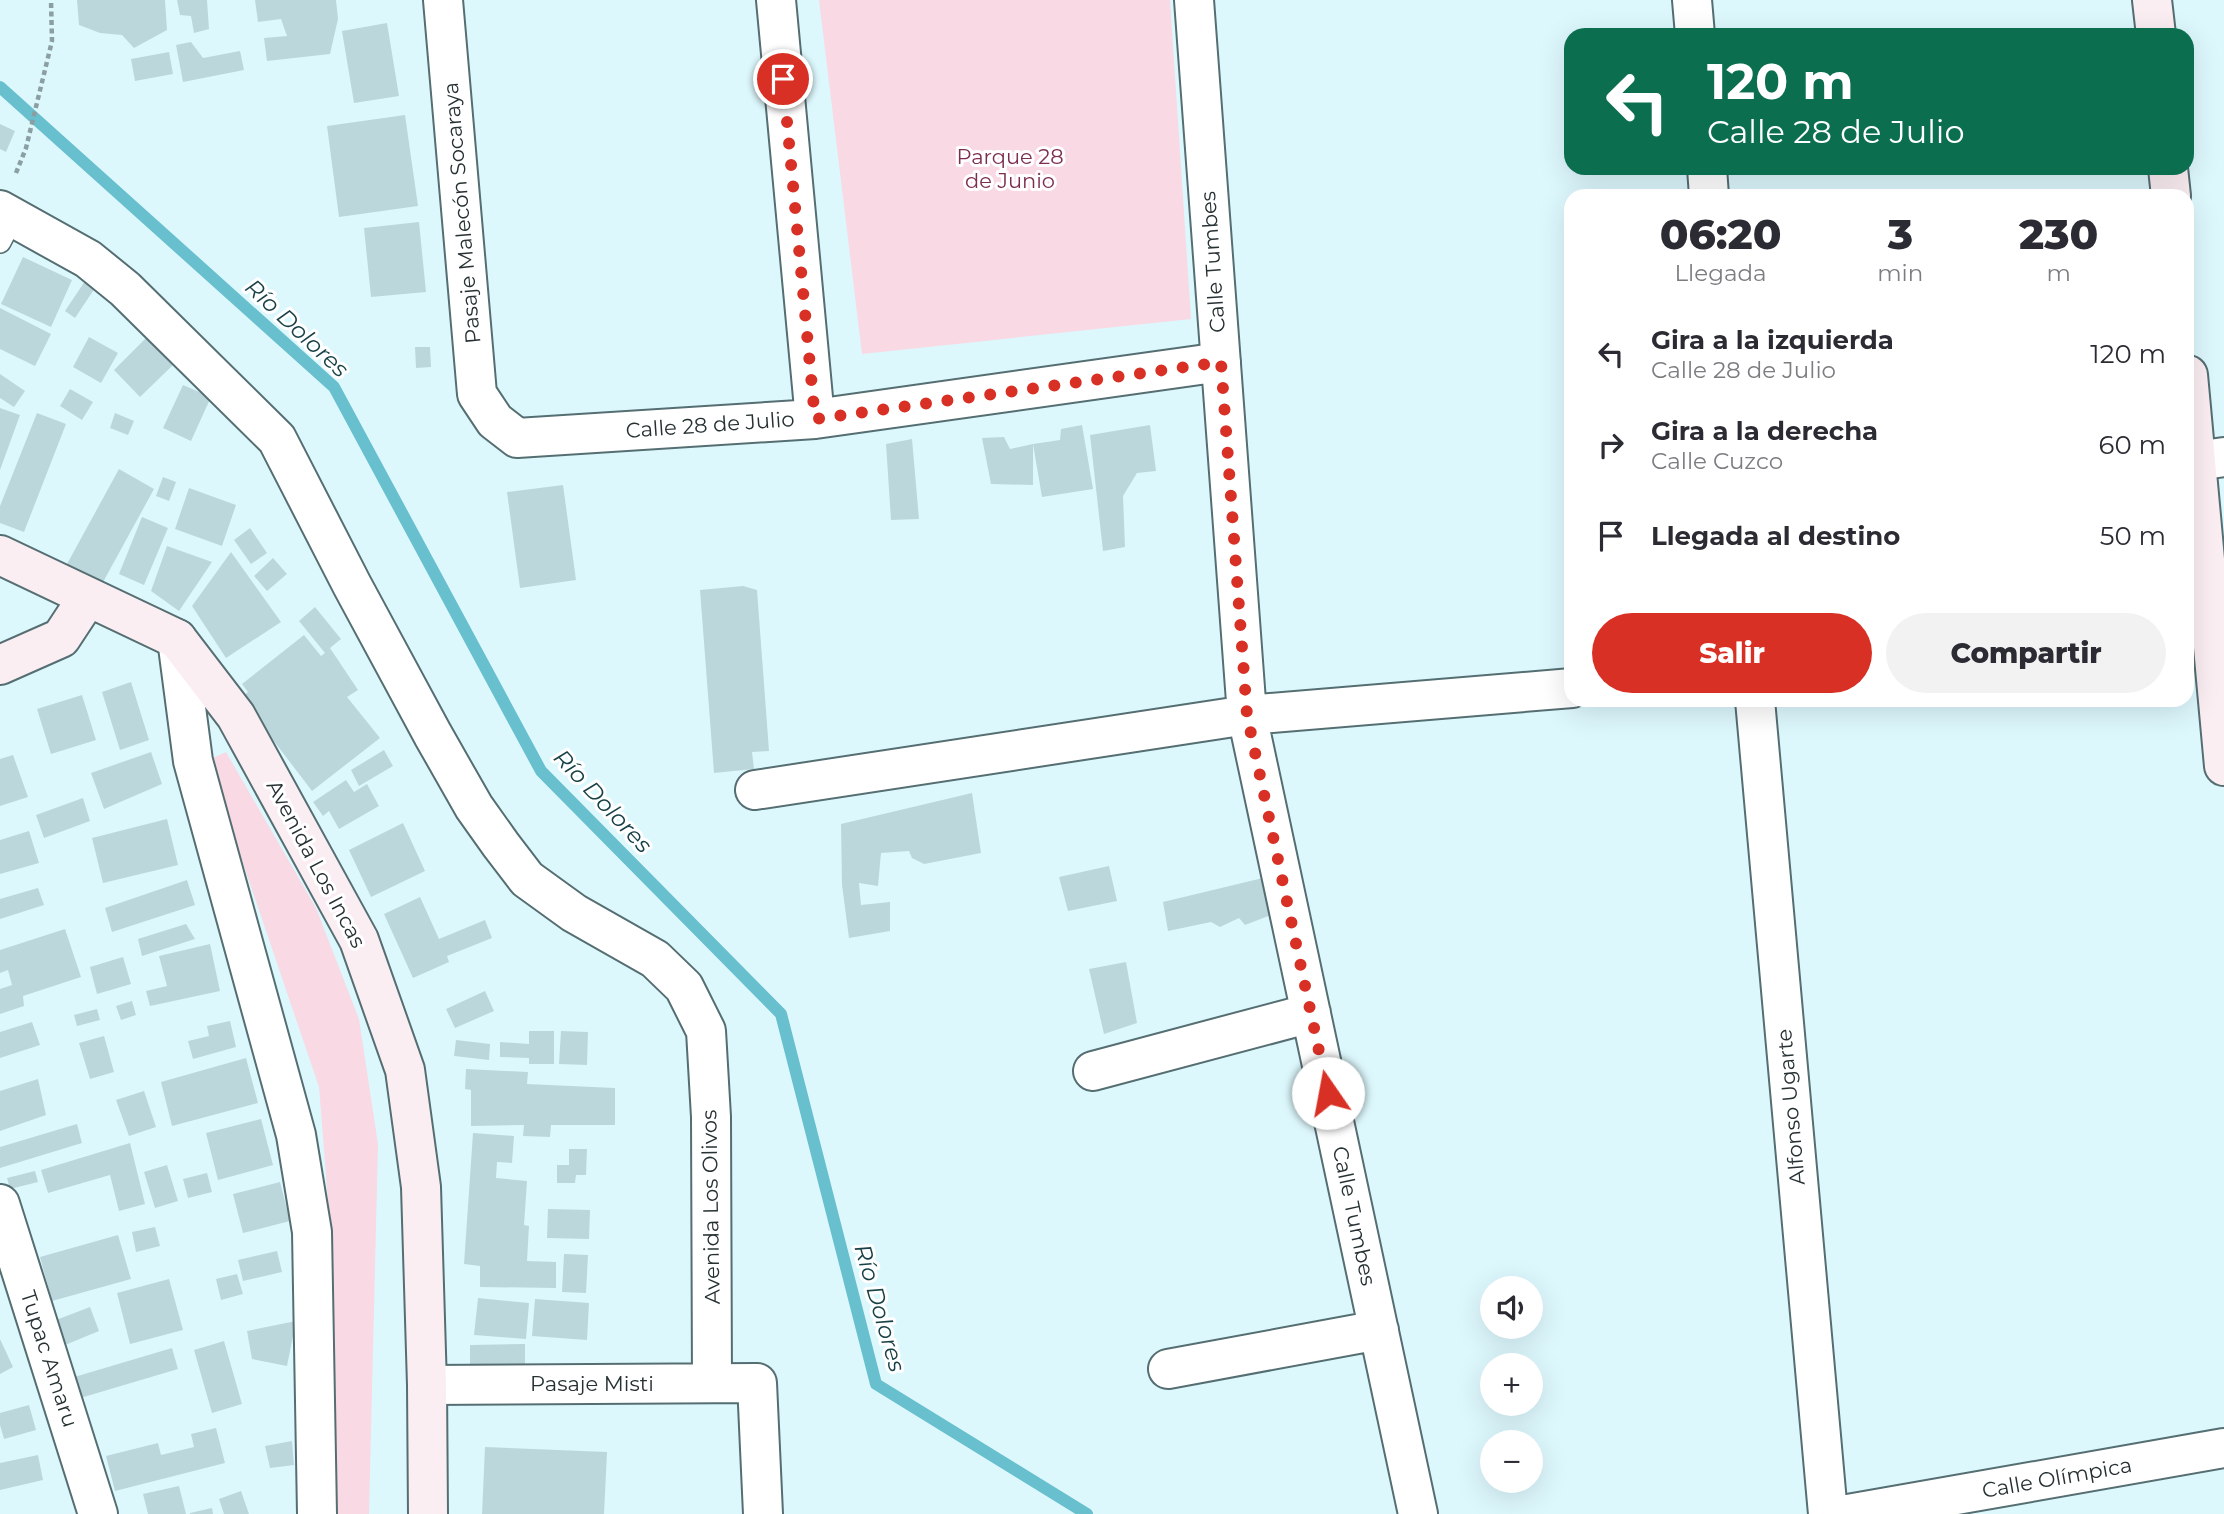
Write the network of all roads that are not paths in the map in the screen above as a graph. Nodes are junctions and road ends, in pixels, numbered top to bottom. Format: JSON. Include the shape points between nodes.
{"nodes":[{"id":1,"x":443,"y":0,"type":"edge"},
{"id":2,"x":776,"y":0,"type":"edge"},
{"id":3,"x":1194,"y":0,"type":"edge"},
{"id":4,"x":1692,"y":0,"type":"edge"},
{"id":5,"x":2152,"y":0,"type":"edge"},
{"id":6,"x":1694,"y":28,"type":"edge"},
{"id":7,"x":2155,"y":28,"type":"edge"},
{"id":8,"x":6,"y":212,"type":"edge"},
{"id":9,"x":1221,"y":362,"type":"junction"},
{"id":10,"x":2194,"y":398,"type":"edge"},
{"id":11,"x":815,"y":419,"type":"junction"},
{"id":12,"x":495,"y":421,"type":"joint"},
{"id":13,"x":2210,"y":459,"type":"edge"},
{"id":14,"x":9,"y":569,"type":"edge"},
{"id":15,"x":88,"y":597,"type":"junction"},
{"id":16,"x":2200,"y":635,"type":"edge"},
{"id":17,"x":177,"y":639,"type":"junction"},
{"id":18,"x":0,"y":665,"type":"edge"},
{"id":19,"x":1564,"y":689,"type":"edge"},
{"id":20,"x":1756,"y":707,"type":"edge"},
{"id":21,"x":1247,"y":715,"type":"junction"},
{"id":22,"x":2224,"y":766,"type":"edge"},
{"id":23,"x":755,"y":790,"type":"dead end"},
{"id":24,"x":1311,"y":1013,"type":"junction"},
{"id":25,"x":1093,"y":1071,"type":"dead end"},
{"id":26,"x":0,"y":1204,"type":"edge"},
{"id":27,"x":1379,"y":1330,"type":"junction"},
{"id":28,"x":1168,"y":1369,"type":"dead end"},
{"id":29,"x":712,"y":1383,"type":"junction"},
{"id":30,"x":427,"y":1385,"type":"junction"},
{"id":31,"x":2224,"y":1448,"type":"edge"},
{"id":32,"x":98,"y":1514,"type":"edge"},
{"id":33,"x":317,"y":1514,"type":"edge"},
{"id":34,"x":428,"y":1514,"type":"edge"},
{"id":35,"x":763,"y":1514,"type":"edge"},
{"id":36,"x":1418,"y":1514,"type":"edge"},
{"id":37,"x":1828,"y":1514,"type":"edge"},
{"id":38,"x":1848,"y":1514,"type":"edge"}],
"edges":[{"from":1,"to":12,"type":"street","name":"Pasaje Malecón Socaraya","via":[[477,394]]},
{"from":2,"to":11,"type":"street"},
{"from":3,"to":9,"type":"street","name":"Calle Tumbes"},
{"from":4,"to":6,"type":"street"},
{"from":5,"to":7,"type":"main road"},
{"from":8,"to":29,"type":"street","name":"Avenida Los Olivos","via":[[88,259],[125,289],[276,439],[433,735],[501,845],[527,879],[574,913],[655,959],[684,987],[706,1031]]},
{"from":9,"to":11,"type":"street","name":"Calle 28 de Julio"},
{"from":9,"to":21,"type":"street","name":"Calle Tumbes"},
{"from":10,"to":13,"type":"main road"},
{"from":11,"to":12,"type":"street","name":"Calle 28 de Julio","via":[[517,438]]},
{"from":13,"to":16,"type":"main road"},
{"from":14,"to":15,"type":"main road","name":"Avenida Los Incas"},
{"from":15,"to":17,"type":"main road","name":"Avenida Los Incas"},
{"from":15,"to":18,"type":"main road","via":[[61,638]]},
{"from":16,"to":22,"type":"main road"},
{"from":17,"to":30,"type":"main road","name":"Avenida Los Incas","via":[[236,716],[359,940],[405,1070],[421,1187]]},
{"from":17,"to":33,"type":"street","via":[[193,761],[296,1135],[312,1232]]},
{"from":19,"to":21,"type":"street"},
{"from":20,"to":37,"type":"street","name":"Alfonso Ugarte"},
{"from":21,"to":23,"type":"street"},
{"from":21,"to":24,"type":"street","name":"Calle Tumbes"},
{"from":24,"to":25,"type":"street"},
{"from":24,"to":27,"type":"street","name":"Calle Tumbes"},
{"from":26,"to":32,"type":"street","name":"Tupac Amaru"},
{"from":27,"to":28,"type":"street"},
{"from":27,"to":36,"type":"street","name":"Calle Tumbes"},
{"from":29,"to":30,"type":"street","name":"Pasaje Misti"},
{"from":29,"to":35,"type":"street","name":"Pasaje Misti","via":[[757,1383]]},
{"from":30,"to":34,"type":"main road","name":"Avenida Los Incas"},
{"from":31,"to":38,"type":"street","name":"Calle Olímpica"}]}
